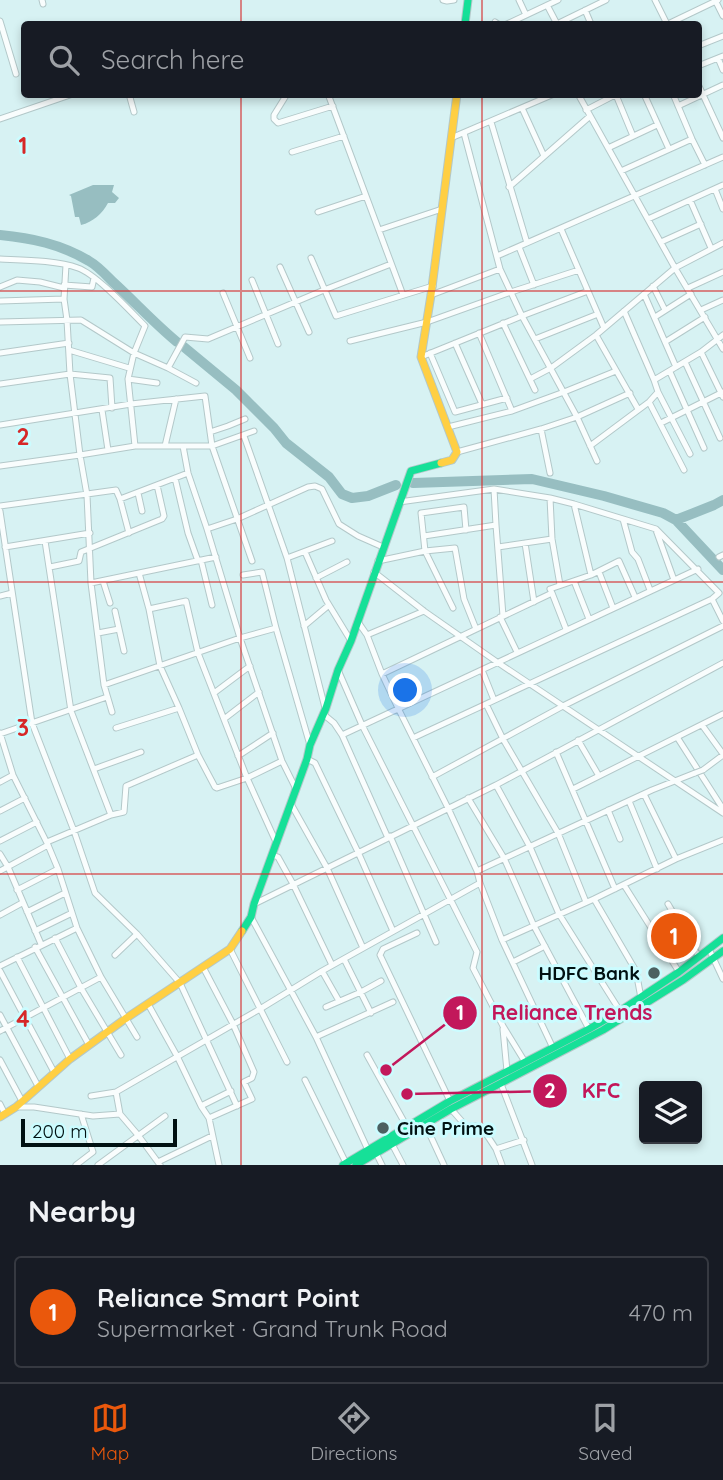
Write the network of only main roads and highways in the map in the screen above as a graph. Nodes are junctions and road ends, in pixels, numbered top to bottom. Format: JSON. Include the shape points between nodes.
{"nodes":[{"id":1,"x":468,"y":0,"type":"edge"},
{"id":2,"x":465,"y":21,"type":"edge"},
{"id":3,"x":456,"y":98,"type":"edge"},
{"id":4,"x":723,"y":938,"type":"edge"},
{"id":5,"x":723,"y":951,"type":"edge"},
{"id":6,"x":451,"y":1105,"type":"junction"},
{"id":7,"x":3,"y":1115,"type":"edge"},
{"id":8,"x":372,"y":1152,"type":"junction"},
{"id":9,"x":345,"y":1164,"type":"edge"},
{"id":10,"x":356,"y":1165,"type":"edge"}],
"edges":[{"from":1,"to":2,"type":"main road"},
{"from":3,"to":7,"type":"main road","via":[[421,357],[457,452],[452,460],[411,471],[251,917],[230,949],[89,1045]]},
{"from":4,"to":6,"type":"main road","via":[[620,1011]]},
{"from":5,"to":6,"type":"main road","via":[[603,1030]]},
{"from":6,"to":8,"type":"main road","via":[[407,1127]]},
{"from":6,"to":8,"type":"main road"},
{"from":8,"to":9,"type":"main road"},
{"from":8,"to":10,"type":"main road"}]}
